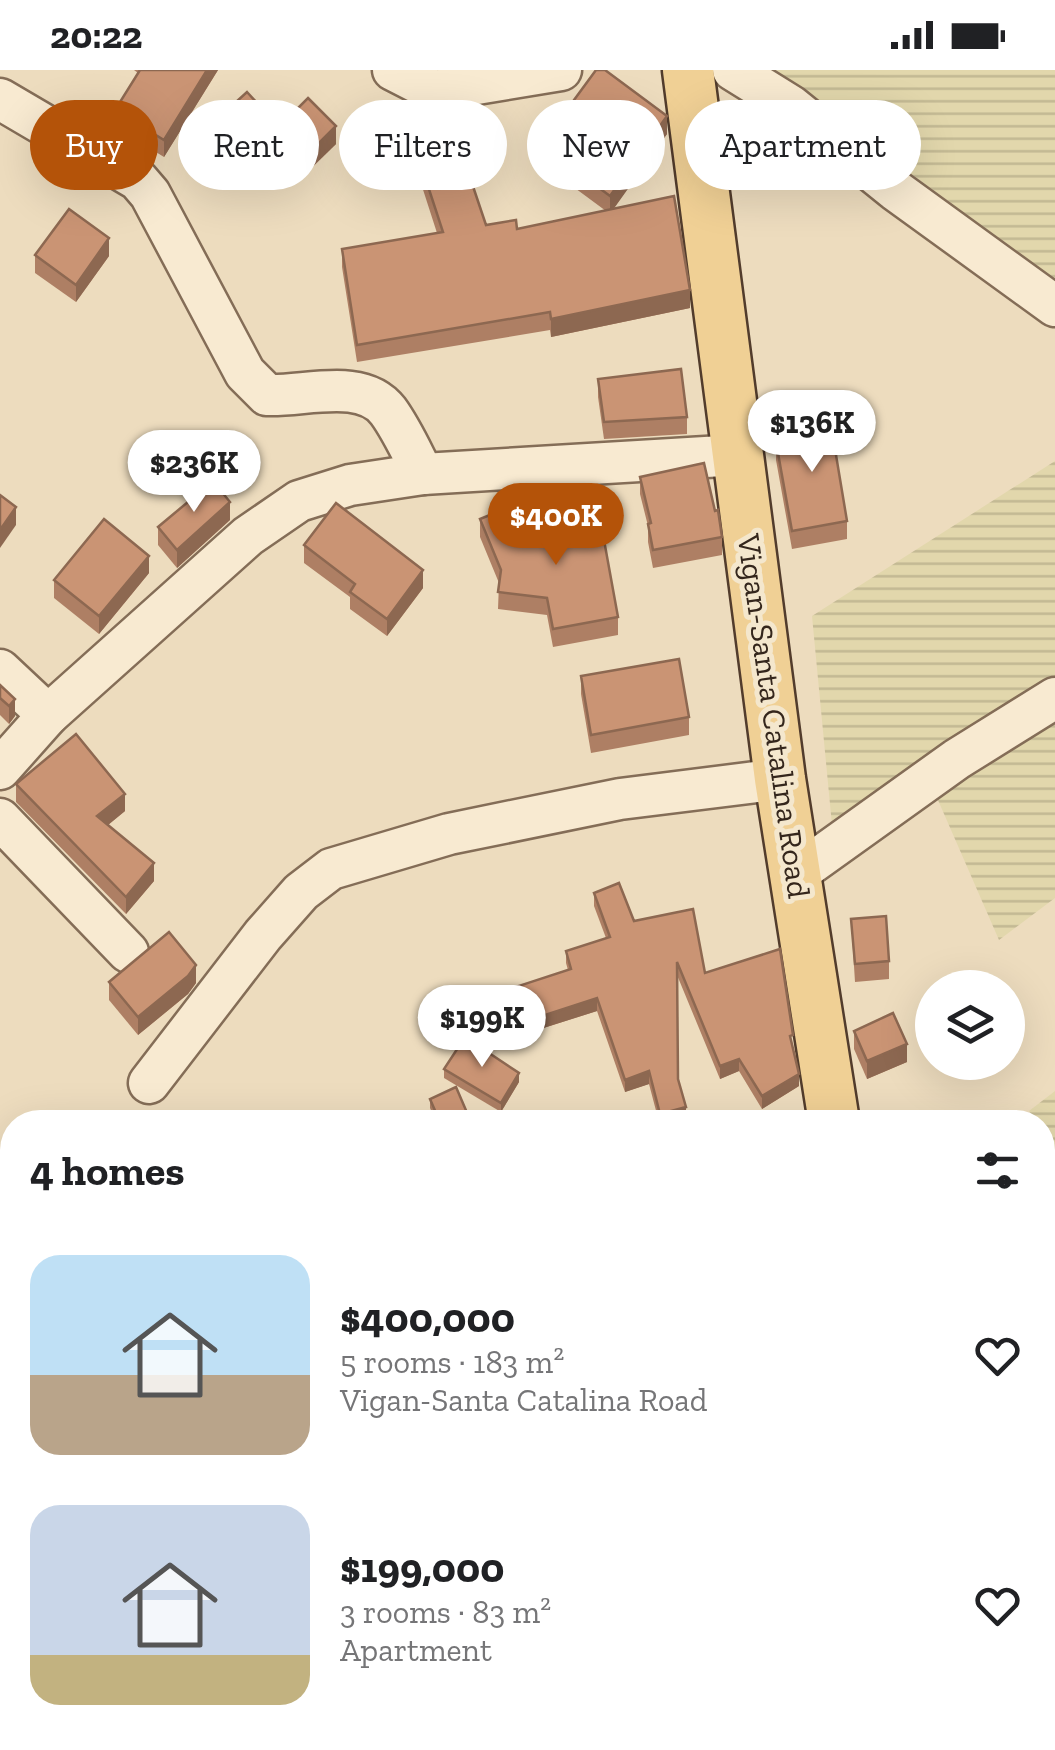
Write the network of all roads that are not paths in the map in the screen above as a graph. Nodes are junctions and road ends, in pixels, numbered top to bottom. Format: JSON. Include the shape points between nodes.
{"nodes":[{"id":1,"x":393,"y":70,"type":"edge"},
{"id":2,"x":561,"y":70,"type":"edge"},
{"id":3,"x":688,"y":70,"type":"edge"},
{"id":4,"x":732,"y":70,"type":"edge"},
{"id":5,"x":0,"y":99,"type":"edge"},
{"id":6,"x":1055,"y":306,"type":"edge"},
{"id":7,"x":739,"y":455,"type":"junction"},
{"id":8,"x":424,"y":474,"type":"junction"},
{"id":9,"x":0,"y":670,"type":"edge"},
{"id":10,"x":1055,"y":698,"type":"edge"},
{"id":11,"x":48,"y":714,"type":"junction"},
{"id":12,"x":0,"y":769,"type":"edge"},
{"id":13,"x":780,"y":780,"type":"junction"},
{"id":14,"x":0,"y":818,"type":"edge"},
{"id":15,"x":796,"y":875,"type":"junction"},
{"id":16,"x":128,"y":952,"type":"dead end"},
{"id":17,"x":149,"y":1083,"type":"dead end"},
{"id":18,"x":832,"y":1110,"type":"edge"}],
"edges":[{"from":1,"to":2,"type":"street","via":[[434,91]]},
{"from":3,"to":7,"type":"main road","name":"Vigan-Santa Catalina Road"},
{"from":4,"to":6,"type":"street","via":[[791,106]]},
{"from":5,"to":8,"type":"street","via":[[138,180],[255,386],[276,395],[363,393],[390,414]]},
{"from":7,"to":8,"type":"street"},
{"from":7,"to":13,"type":"main road","name":"Vigan-Santa Catalina Road"},
{"from":8,"to":11,"type":"street","via":[[350,485],[272,516]]},
{"from":9,"to":11,"type":"street"},
{"from":10,"to":15,"type":"street"},
{"from":11,"to":12,"type":"street"},
{"from":13,"to":15,"type":"main road","name":"Vigan-Santa Catalina Road"},
{"from":13,"to":17,"type":"street","via":[[600,803],[448,834],[330,869],[263,935]]},
{"from":14,"to":16,"type":"street"},
{"from":15,"to":18,"type":"main road","name":"Vigan-Santa Catalina Road"}]}
